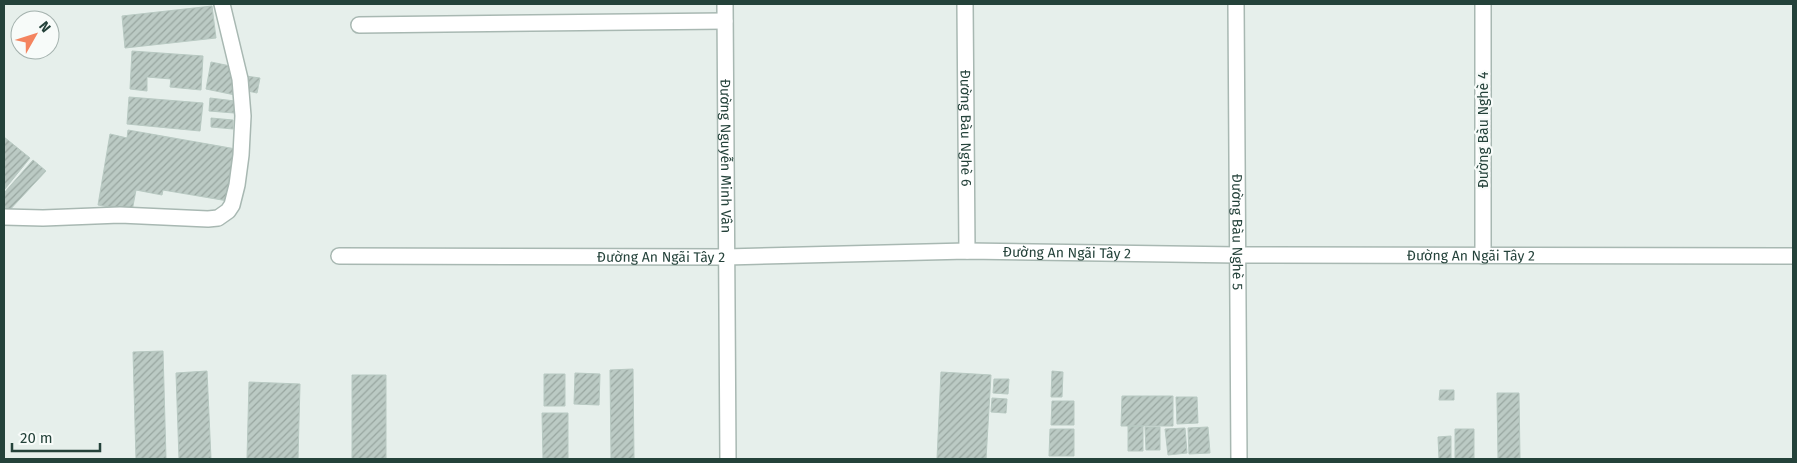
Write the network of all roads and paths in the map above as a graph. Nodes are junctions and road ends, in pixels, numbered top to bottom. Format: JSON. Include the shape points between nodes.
{"nodes":[{"id":1,"x":222,"y":4,"type":"edge"},
{"id":2,"x":725,"y":4,"type":"edge"},
{"id":3,"x":965,"y":4,"type":"edge"},
{"id":4,"x":1236,"y":4,"type":"edge"},
{"id":5,"x":1484,"y":4,"type":"edge"},
{"id":6,"x":725,"y":21,"type":"junction"},
{"id":7,"x":359,"y":25,"type":"dead end"},
{"id":8,"x":4,"y":217,"type":"edge"},
{"id":9,"x":967,"y":251,"type":"junction"},
{"id":10,"x":1238,"y":255,"type":"junction"},
{"id":11,"x":338,"y":256,"type":"dead end"},
{"id":12,"x":1483,"y":256,"type":"junction"},
{"id":13,"x":1793,"y":256,"type":"edge"},
{"id":14,"x":726,"y":257,"type":"junction"},
{"id":15,"x":728,"y":459,"type":"edge"},
{"id":16,"x":1239,"y":459,"type":"edge"}],
"edges":[{"from":1,"to":8,"type":"street","via":[[240,79],[244,116],[237,185],[228,211],[218,218],[208,219],[120,215]]},
{"from":2,"to":6,"type":"street","name":"Đường Nguyễn Minh Vân"},
{"from":3,"to":9,"type":"street","name":"Đường Bàu Nghè 6"},
{"from":4,"to":10,"type":"street","name":"Đường Bàu Nghè 5"},
{"from":5,"to":12,"type":"street","name":"Đường Bàu Nghè 4"},
{"from":6,"to":7,"type":"street"},
{"from":6,"to":14,"type":"street","name":"Đường Nguyễn Minh Vân"},
{"from":9,"to":10,"type":"street","name":"Đường An Ngãi Tây 2"},
{"from":9,"to":14,"type":"street","name":"Đường An Ngãi Tây 2"},
{"from":10,"to":12,"type":"street","name":"Đường An Ngãi Tây 2"},
{"from":10,"to":16,"type":"street","name":"Đường Bàu Nghè 5"},
{"from":11,"to":14,"type":"street","name":"Đường An Ngãi Tây 2"},
{"from":12,"to":13,"type":"street","name":"Đường An Ngãi Tây 2"},
{"from":14,"to":15,"type":"street","name":"Đường Nguyễn Minh Vân"}]}
